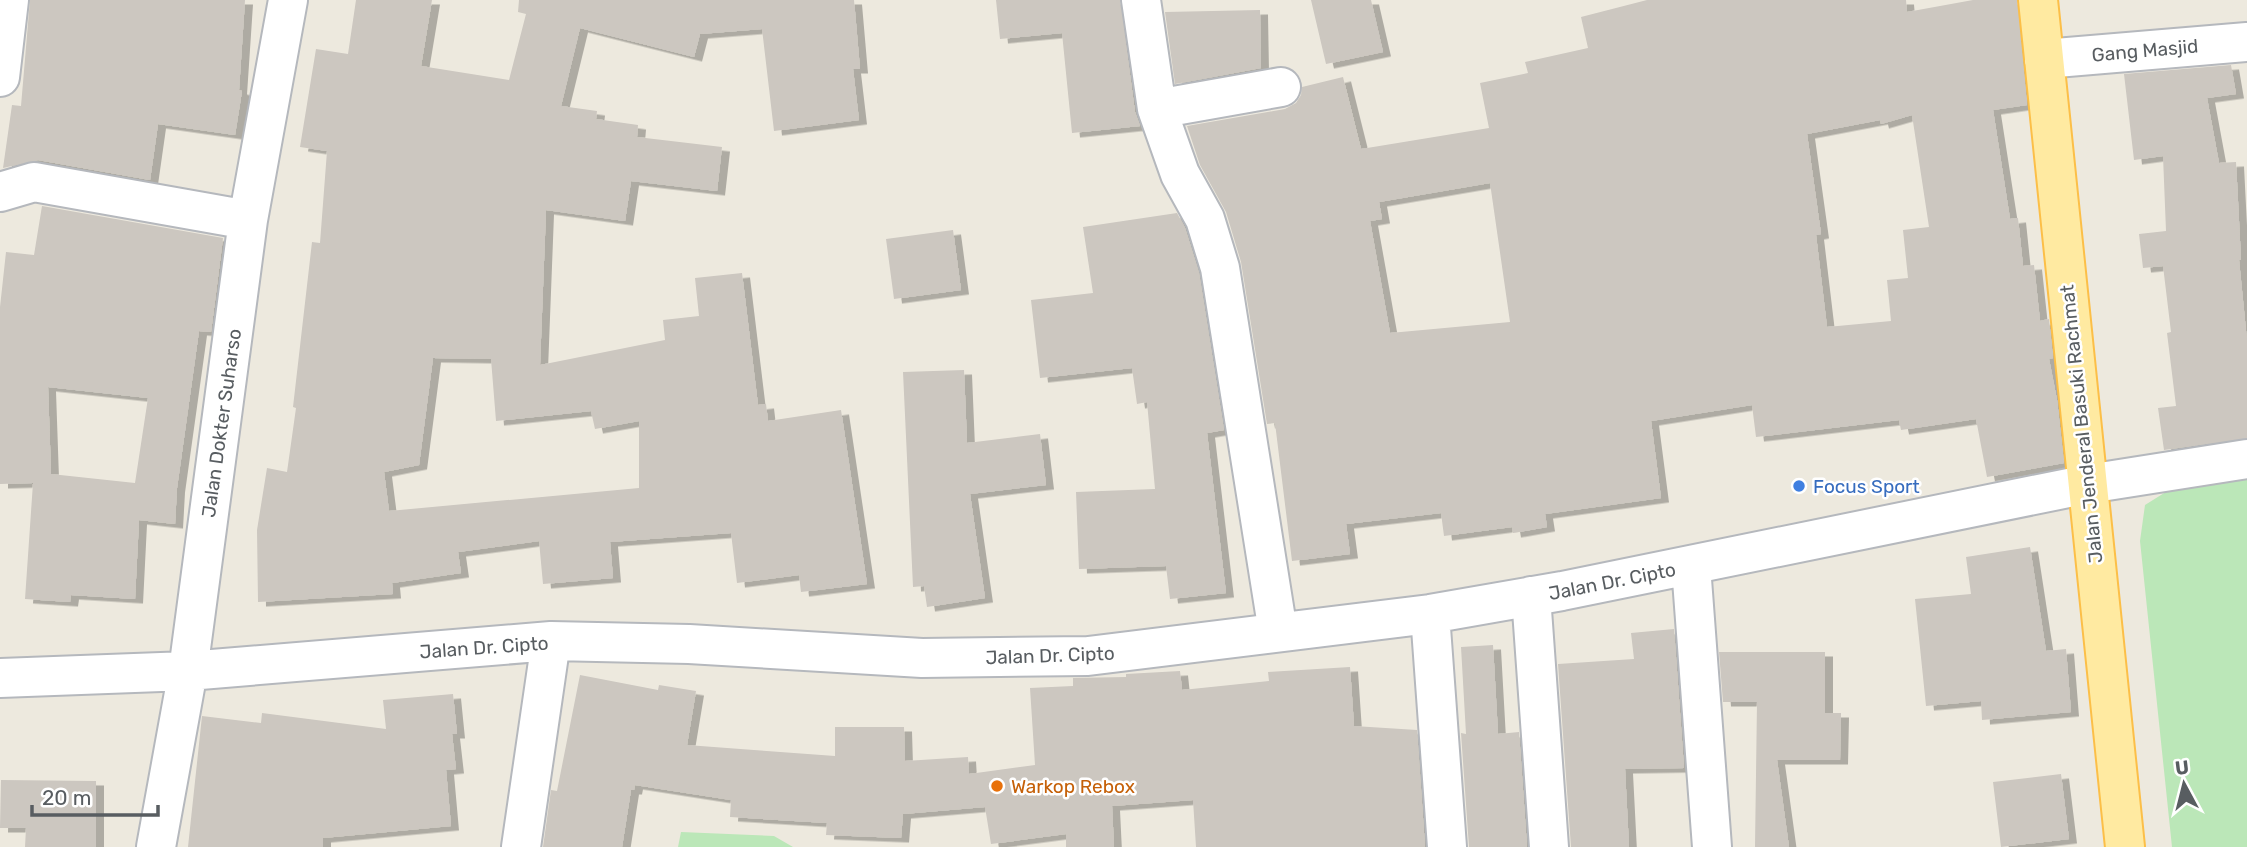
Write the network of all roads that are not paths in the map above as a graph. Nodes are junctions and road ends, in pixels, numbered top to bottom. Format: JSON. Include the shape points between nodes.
{"nodes":[{"id":1,"x":9,"y":0,"type":"edge"},
{"id":2,"x":288,"y":0,"type":"edge"},
{"id":3,"x":1141,"y":0,"type":"edge"},
{"id":4,"x":2038,"y":0,"type":"edge"},
{"id":5,"x":2247,"y":42,"type":"edge"},
{"id":6,"x":2044,"y":59,"type":"junction"},
{"id":7,"x":0,"y":77,"type":"edge"},
{"id":8,"x":1281,"y":87,"type":"dead end"},
{"id":9,"x":1157,"y":109,"type":"junction"},
{"id":10,"x":0,"y":192,"type":"edge"},
{"id":11,"x":248,"y":220,"type":"junction"},
{"id":12,"x":2247,"y":458,"type":"edge"},
{"id":13,"x":2088,"y":484,"type":"junction"},
{"id":14,"x":1691,"y":566,"type":"junction"},
{"id":15,"x":1531,"y":596,"type":"junction"},
{"id":16,"x":1430,"y":614,"type":"junction"},
{"id":17,"x":1278,"y":632,"type":"junction"},
{"id":18,"x":551,"y":641,"type":"junction"},
{"id":19,"x":188,"y":671,"type":"junction"},
{"id":20,"x":0,"y":678,"type":"edge"},
{"id":21,"x":156,"y":847,"type":"edge"},
{"id":22,"x":521,"y":847,"type":"edge"},
{"id":23,"x":1447,"y":847,"type":"edge"},
{"id":24,"x":1549,"y":847,"type":"edge"},
{"id":25,"x":1712,"y":847,"type":"edge"},
{"id":26,"x":2124,"y":847,"type":"edge"}],
"edges":[{"from":1,"to":7,"type":"street"},
{"from":2,"to":11,"type":"street","name":"Jalan Dokter Suharso"},
{"from":3,"to":9,"type":"street"},
{"from":4,"to":6,"type":"main road","name":"Jalan Jenderal Basuki Rachmat"},
{"from":5,"to":6,"type":"street","name":"Gang Masjid"},
{"from":6,"to":13,"type":"main road","name":"Jalan Jenderal Basuki Rachmat"},
{"from":8,"to":9,"type":"street"},
{"from":9,"to":17,"type":"street","via":[[1180,174],[1205,219],[1220,268]]},
{"from":10,"to":11,"type":"street","via":[[34,183]]},
{"from":11,"to":19,"type":"street","name":"Jalan Dokter Suharso"},
{"from":12,"to":13,"type":"street","name":"Jalan Dr. Cipto"},
{"from":13,"to":14,"type":"street","name":"Jalan Dr. Cipto"},
{"from":13,"to":26,"type":"main road","name":"Jalan Jenderal Basuki Rachmat"},
{"from":14,"to":15,"type":"street","name":"Jalan Dr. Cipto"},
{"from":14,"to":25,"type":"street"},
{"from":15,"to":16,"type":"street","name":"Jalan Dr. Cipto"},
{"from":15,"to":24,"type":"street"},
{"from":16,"to":17,"type":"street","name":"Jalan Dr. Cipto"},
{"from":16,"to":23,"type":"street"},
{"from":17,"to":18,"type":"street","name":"Jalan Dr. Cipto","via":[[1088,656],[922,659],[690,644]]},
{"from":18,"to":19,"type":"street","name":"Jalan Dr. Cipto"},
{"from":18,"to":22,"type":"street"},
{"from":19,"to":20,"type":"street","name":"Jalan Dr. Cipto"},
{"from":19,"to":21,"type":"street","name":"Jalan Dokter Suharso"}]}
